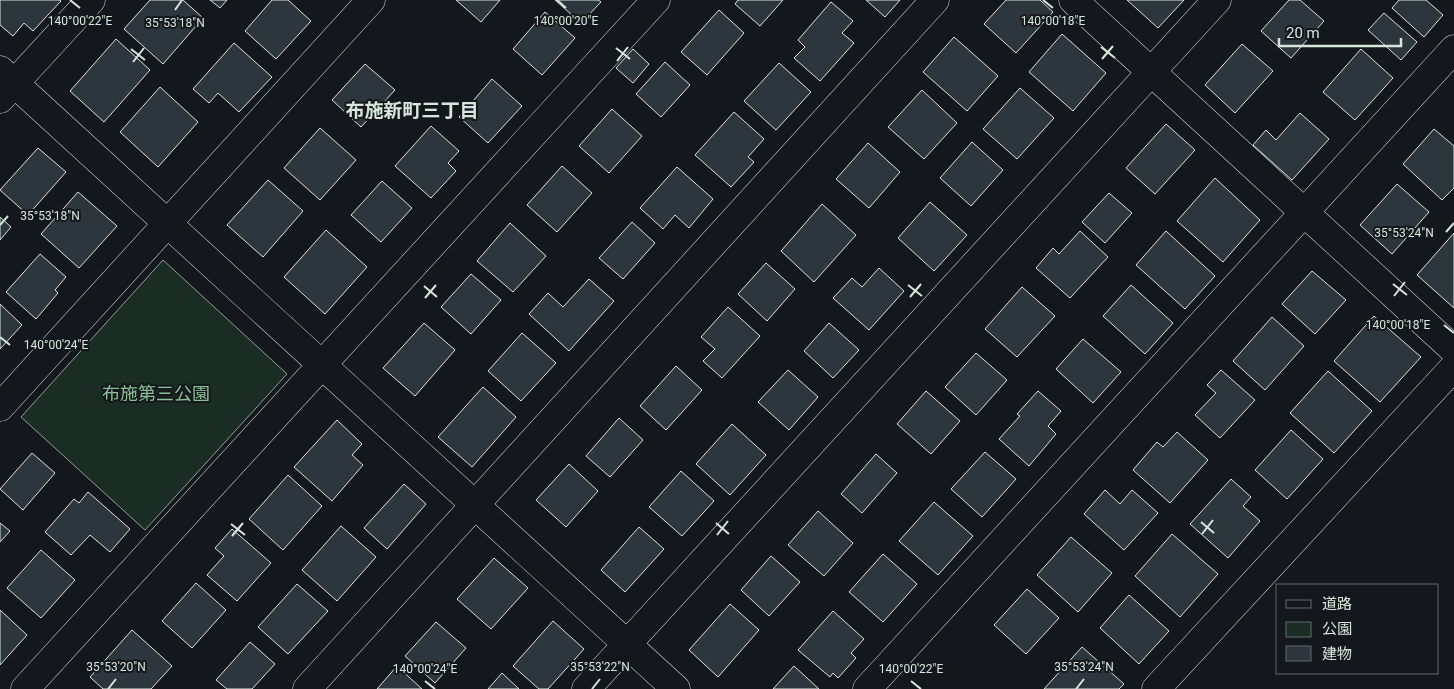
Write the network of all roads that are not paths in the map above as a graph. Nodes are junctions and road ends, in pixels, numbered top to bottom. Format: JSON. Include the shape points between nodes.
{"nodes":[{"id":1,"x":91,"y":0,"type":"edge"},
{"id":2,"x":371,"y":0,"type":"edge"},
{"id":3,"x":656,"y":0,"type":"edge"},
{"id":4,"x":935,"y":0,"type":"edge"},
{"id":5,"x":1073,"y":0,"type":"edge"},
{"id":6,"x":1217,"y":0,"type":"edge"},
{"id":7,"x":1454,"y":49,"type":"edge"},
{"id":8,"x":1152,"y":72,"type":"junction"},
{"id":9,"x":5,"y":84,"type":"edge"},
{"id":10,"x":1306,"y":213,"type":"junction"},
{"id":11,"x":167,"y":224,"type":"junction"},
{"id":12,"x":1454,"y":350,"type":"edge"},
{"id":13,"x":322,"y":365,"type":"junction"},
{"id":14,"x":1454,"y":368,"type":"edge"},
{"id":15,"x":0,"y":407,"type":"edge"},
{"id":16,"x":476,"y":506,"type":"junction"},
{"id":17,"x":627,"y":644,"type":"junction"},
{"id":18,"x":25,"y":689,"type":"edge"},
{"id":19,"x":307,"y":689,"type":"edge"},
{"id":20,"x":586,"y":689,"type":"edge"},
{"id":21,"x":676,"y":689,"type":"edge"},
{"id":22,"x":867,"y":689,"type":"edge"},
{"id":23,"x":1156,"y":689,"type":"edge"}],
"edges":[{"from":1,"to":9,"type":"street"},
{"from":2,"to":11,"type":"street"},
{"from":3,"to":13,"type":"street"},
{"from":4,"to":16,"type":"street"},
{"from":5,"to":8,"type":"street"},
{"from":6,"to":8,"type":"street"},
{"from":7,"to":10,"type":"street"},
{"from":8,"to":10,"type":"street"},
{"from":8,"to":17,"type":"street"},
{"from":9,"to":11,"type":"street"},
{"from":10,"to":12,"type":"street"},
{"from":10,"to":22,"type":"street"},
{"from":11,"to":13,"type":"street"},
{"from":11,"to":15,"type":"street"},
{"from":13,"to":16,"type":"street"},
{"from":13,"to":18,"type":"street"},
{"from":14,"to":23,"type":"street"},
{"from":16,"to":17,"type":"street"},
{"from":16,"to":19,"type":"street"},
{"from":17,"to":20,"type":"street"},
{"from":17,"to":21,"type":"street"}]}
